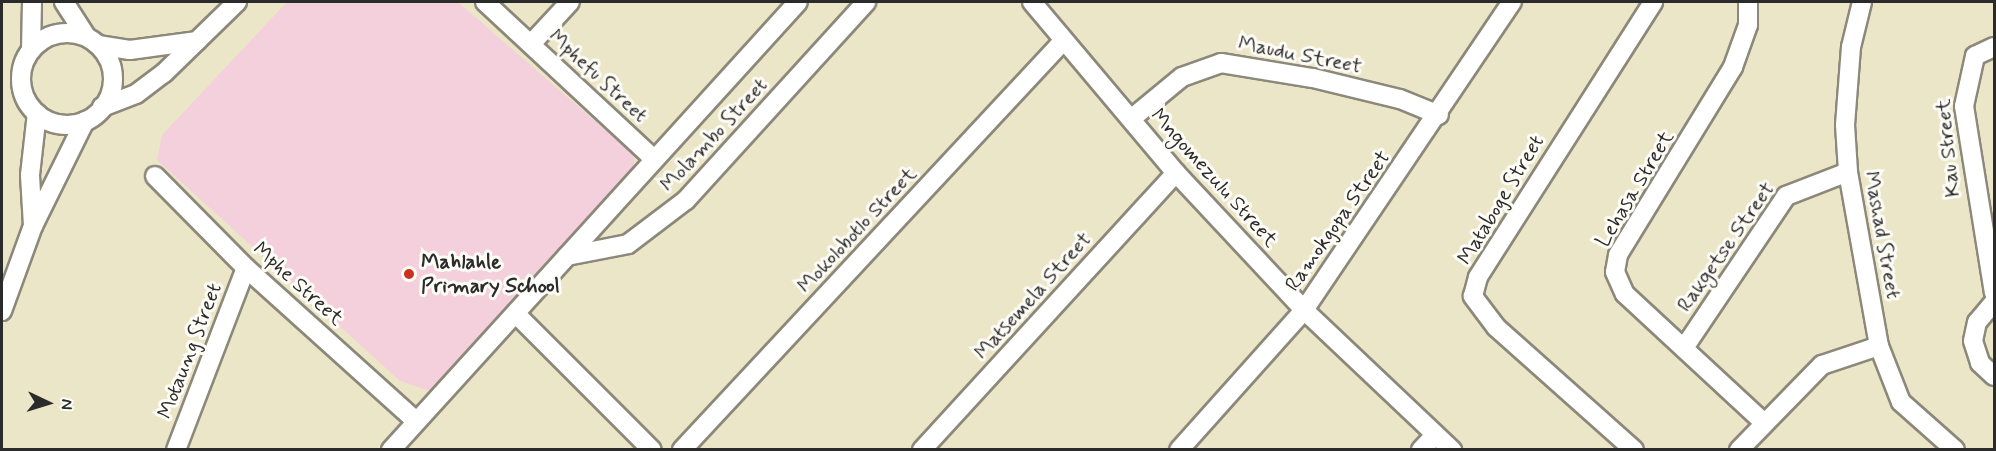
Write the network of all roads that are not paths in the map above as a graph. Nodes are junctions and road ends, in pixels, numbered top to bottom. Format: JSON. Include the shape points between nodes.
{"nodes":[{"id":1,"x":32,"y":2,"type":"edge"},
{"id":2,"x":64,"y":2,"type":"edge"},
{"id":3,"x":237,"y":2,"type":"edge"},
{"id":4,"x":485,"y":2,"type":"edge"},
{"id":5,"x":570,"y":2,"type":"edge"},
{"id":6,"x":798,"y":2,"type":"edge"},
{"id":7,"x":866,"y":2,"type":"edge"},
{"id":8,"x":1032,"y":2,"type":"edge"},
{"id":9,"x":1512,"y":2,"type":"edge"},
{"id":10,"x":1653,"y":2,"type":"edge"},
{"id":11,"x":1749,"y":2,"type":"edge"},
{"id":12,"x":1862,"y":2,"type":"edge"},
{"id":13,"x":92,"y":40,"type":"junction"},
{"id":14,"x":1064,"y":40,"type":"junction"},
{"id":15,"x":196,"y":41,"type":"junction"},
{"id":16,"x":531,"y":44,"type":"junction"},
{"id":17,"x":1995,"y":47,"type":"edge"},
{"id":18,"x":31,"y":50,"type":"junction"},
{"id":19,"x":102,"y":107,"type":"junction"},
{"id":20,"x":37,"y":113,"type":"junction"},
{"id":21,"x":1439,"y":115,"type":"junction"},
{"id":22,"x":1131,"y":119,"type":"junction"},
{"id":23,"x":85,"y":121,"type":"junction"},
{"id":24,"x":654,"y":159,"type":"junction"},
{"id":25,"x":1848,"y":172,"type":"junction"},
{"id":26,"x":1176,"y":173,"type":"junction"},
{"id":27,"x":155,"y":176,"type":"dead end"},
{"id":28,"x":33,"y":226,"type":"junction"},
{"id":29,"x":567,"y":256,"type":"junction"},
{"id":30,"x":246,"y":268,"type":"junction"},
{"id":31,"x":1995,"y":293,"type":"edge"},
{"id":32,"x":1995,"y":302,"type":"edge"},
{"id":33,"x":1304,"y":310,"type":"junction"},
{"id":34,"x":2,"y":311,"type":"edge"},
{"id":35,"x":516,"y":314,"type":"junction"},
{"id":36,"x":1879,"y":346,"type":"junction"},
{"id":37,"x":1684,"y":348,"type":"junction"},
{"id":38,"x":1995,"y":376,"type":"edge"},
{"id":39,"x":416,"y":421,"type":"junction"},
{"id":40,"x":1763,"y":422,"type":"junction"},
{"id":41,"x":1435,"y":435,"type":"junction"},
{"id":42,"x":176,"y":450,"type":"edge"},
{"id":43,"x":391,"y":450,"type":"edge"},
{"id":44,"x":652,"y":450,"type":"edge"},
{"id":45,"x":682,"y":450,"type":"edge"},
{"id":46,"x":922,"y":450,"type":"edge"},
{"id":47,"x":1179,"y":450,"type":"edge"},
{"id":48,"x":1421,"y":450,"type":"edge"},
{"id":49,"x":1452,"y":450,"type":"edge"},
{"id":50,"x":1634,"y":450,"type":"edge"},
{"id":51,"x":1739,"y":450,"type":"edge"},
{"id":52,"x":1954,"y":450,"type":"edge"}],
"edges":[{"from":1,"to":18,"type":"street"},
{"from":2,"to":13,"type":"street"},
{"from":3,"to":15,"type":"street"},
{"from":4,"to":16,"type":"street","name":"Mphefu Street"},
{"from":5,"to":16,"type":"street"},
{"from":6,"to":24,"type":"street","name":"Molambo Street"},
{"from":7,"to":29,"type":"street","name":"Molambo Street","via":[[677,208],[628,244]]},
{"from":8,"to":14,"type":"street","name":"Mngomezulu Street"},
{"from":9,"to":21,"type":"street","name":"Ramokgopa Street"},
{"from":10,"to":50,"type":"street","name":"Mataboge Street","via":[[1478,277],[1473,296],[1496,327]]},
{"from":11,"to":37,"type":"street","name":"Lehasa Street","via":[[1748,25],[1733,67],[1615,263],[1625,294]]},
{"from":12,"to":25,"type":"street","name":"Mashad Street","via":[[1847,75]]},
{"from":13,"to":15,"type":"street","via":[[130,50]]},
{"from":13,"to":18,"type":"street","via":[[56,34]]},
{"from":13,"to":19,"type":"street","via":[[112,71]]},
{"from":14,"to":22,"type":"street","name":"Mngomezulu Street"},
{"from":14,"to":45,"type":"street","name":"Mokolobotlo Street"},
{"from":15,"to":19,"type":"street","via":[[136,94]]},
{"from":16,"to":24,"type":"street","name":"Mphefu Street"},
{"from":17,"to":31,"type":"street","name":"Kau Street","via":[[1975,56],[1964,106]]},
{"from":18,"to":20,"type":"street","via":[[21,78],[23,94]]},
{"from":19,"to":23,"type":"street"},
{"from":20,"to":23,"type":"street","via":[[56,123]]},
{"from":20,"to":28,"type":"street","via":[[30,175]]},
{"from":21,"to":22,"type":"street","name":"Maudu Street","via":[[1400,99],[1314,78],[1221,63],[1182,77]]},
{"from":21,"to":33,"type":"street","name":"Ramokgopa Street"},
{"from":22,"to":26,"type":"street","name":"Mngomezulu Street"},
{"from":23,"to":28,"type":"street"},
{"from":24,"to":29,"type":"street","name":"Molambo Street"},
{"from":25,"to":36,"type":"street","name":"Mashad Street"},
{"from":25,"to":37,"type":"street","name":"Rakgetse Street","via":[[1786,196]]},
{"from":26,"to":33,"type":"street","name":"Mngomezulu Street"},
{"from":26,"to":46,"type":"street","name":"Matsemela Street"},
{"from":27,"to":30,"type":"street","name":"Mphe Street"},
{"from":28,"to":34,"type":"street"},
{"from":29,"to":35,"type":"street","name":"Molambo Street"},
{"from":30,"to":39,"type":"street","name":"Mphe Street"},
{"from":30,"to":42,"type":"street","name":"Motaung Street"},
{"from":32,"to":38,"type":"street","via":[[1977,322],[1973,341],[1980,363]]},
{"from":33,"to":41,"type":"street","name":"Mngomezulu Street"},
{"from":33,"to":47,"type":"street","name":"Ramokgopa Street"},
{"from":35,"to":39,"type":"street","name":"Molambo Street"},
{"from":35,"to":44,"type":"street"},
{"from":36,"to":40,"type":"street","via":[[1822,365]]},
{"from":36,"to":52,"type":"street","name":"Mashad Street","via":[[1901,402]]},
{"from":37,"to":40,"type":"street","name":"Lehasa Street"},
{"from":39,"to":43,"type":"street","name":"Molambo Street"},
{"from":40,"to":51,"type":"street"},
{"from":41,"to":48,"type":"street"},
{"from":41,"to":49,"type":"street","name":"Mngomezulu Street"}]}
